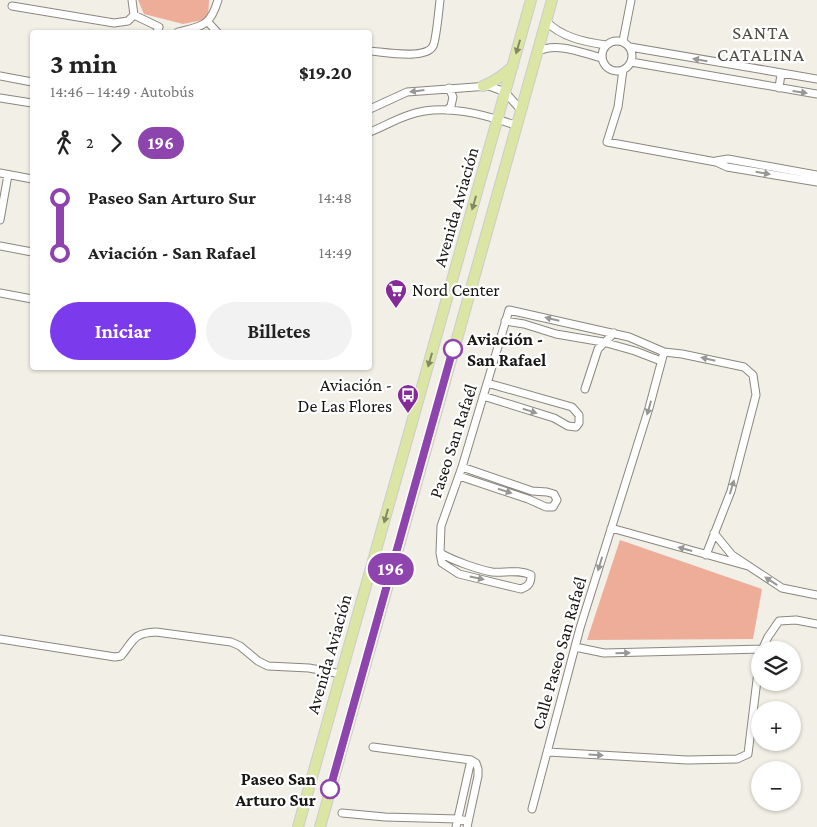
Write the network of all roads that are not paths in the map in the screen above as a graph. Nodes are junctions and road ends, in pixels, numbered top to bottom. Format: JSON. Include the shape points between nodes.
{"nodes":[{"id":1,"x":132,"y":0,"type":"edge"},
{"id":2,"x":218,"y":0,"type":"edge"},
{"id":3,"x":440,"y":0,"type":"edge"},
{"id":4,"x":532,"y":0,"type":"edge"},
{"id":5,"x":552,"y":0,"type":"edge"},
{"id":6,"x":631,"y":0,"type":"edge"},
{"id":7,"x":12,"y":6,"type":"dead end"},
{"id":8,"x":134,"y":14,"type":"junction"},
{"id":9,"x":546,"y":21,"type":"junction"},
{"id":10,"x":208,"y":22,"type":"junction"},
{"id":11,"x":158,"y":30,"type":"edge"},
{"id":12,"x":194,"y":30,"type":"edge"},
{"id":13,"x":215,"y":30,"type":"edge"},
{"id":14,"x":623,"y":42,"type":"junction"},
{"id":15,"x":606,"y":45,"type":"junction"},
{"id":16,"x":630,"y":48,"type":"junction"},
{"id":17,"x":372,"y":51,"type":"edge"},
{"id":18,"x":537,"y":52,"type":"junction"},
{"id":19,"x":602,"y":58,"type":"junction"},
{"id":20,"x":631,"y":62,"type":"junction"},
{"id":21,"x":513,"y":65,"type":"junction"},
{"id":22,"x":623,"y":70,"type":"junction"},
{"id":23,"x":781,"y":74,"type":"junction"},
{"id":24,"x":0,"y":76,"type":"edge"},
{"id":25,"x":817,"y":79,"type":"edge"},
{"id":26,"x":30,"y":82,"type":"edge"},
{"id":27,"x":482,"y":86,"type":"junction"},
{"id":28,"x":449,"y":88,"type":"junction"},
{"id":29,"x":779,"y":88,"type":"junction"},
{"id":30,"x":505,"y":92,"type":"junction"},
{"id":31,"x":817,"y":94,"type":"edge"},
{"id":32,"x":0,"y":98,"type":"edge"},
{"id":33,"x":30,"y":103,"type":"edge"},
{"id":34,"x":372,"y":108,"type":"edge"},
{"id":35,"x":520,"y":109,"type":"junction"},
{"id":36,"x":447,"y":110,"type":"junction"},
{"id":37,"x":497,"y":119,"type":"junction"},
{"id":38,"x":516,"y":125,"type":"junction"},
{"id":39,"x":372,"y":131,"type":"edge"},
{"id":40,"x":716,"y":162,"type":"junction"},
{"id":41,"x":0,"y":173,"type":"edge"},
{"id":42,"x":8,"y":175,"type":"junction"},
{"id":43,"x":817,"y":175,"type":"edge"},
{"id":44,"x":30,"y":179,"type":"edge"},
{"id":45,"x":817,"y":182,"type":"edge"},
{"id":46,"x":0,"y":220,"type":"edge"},
{"id":47,"x":0,"y":246,"type":"edge"},
{"id":48,"x":30,"y":252,"type":"edge"},
{"id":49,"x":0,"y":293,"type":"edge"},
{"id":50,"x":30,"y":299,"type":"edge"},
{"id":51,"x":505,"y":321,"type":"junction"},
{"id":52,"x":614,"y":333,"type":"junction"},
{"id":53,"x":629,"y":336,"type":"junction"},
{"id":54,"x":603,"y":342,"type":"junction"},
{"id":55,"x":626,"y":349,"type":"junction"},
{"id":56,"x":664,"y":352,"type":"junction"},
{"id":57,"x":661,"y":361,"type":"junction"},
{"id":58,"x":487,"y":383,"type":"junction"},
{"id":59,"x":585,"y":389,"type":"dead end"},
{"id":60,"x":483,"y":396,"type":"junction"},
{"id":61,"x":462,"y":467,"type":"junction"},
{"id":62,"x":458,"y":476,"type":"junction"},
{"id":63,"x":611,"y":528,"type":"junction"},
{"id":64,"x":714,"y":533,"type":"junction"},
{"id":65,"x":440,"y":553,"type":"junction"},
{"id":66,"x":706,"y":554,"type":"junction"},
{"id":67,"x":748,"y":566,"type":"junction"},
{"id":68,"x":817,"y":596,"type":"edge"},
{"id":69,"x":817,"y":624,"type":"edge"},
{"id":70,"x":0,"y":639,"type":"edge"},
{"id":71,"x":766,"y":641,"type":"edge"},
{"id":72,"x":575,"y":647,"type":"junction"},
{"id":73,"x":751,"y":651,"type":"edge"},
{"id":74,"x":341,"y":674,"type":"junction"},
{"id":75,"x":757,"y":691,"type":"edge"},
{"id":76,"x":373,"y":747,"type":"dead end"},
{"id":77,"x":548,"y":752,"type":"junction"},
{"id":78,"x":470,"y":760,"type":"junction"},
{"id":79,"x":532,"y":809,"type":"dead end"},
{"id":80,"x":342,"y":813,"type":"dead end"},
{"id":81,"x":458,"y":819,"type":"junction"},
{"id":82,"x":467,"y":824,"type":"edge"},
{"id":83,"x":298,"y":827,"type":"edge"},
{"id":84,"x":320,"y":827,"type":"edge"},
{"id":85,"x":456,"y":827,"type":"edge"}],
"edges":[{"from":1,"to":8,"type":"street"},
{"from":2,"to":10,"type":"street"},
{"from":3,"to":17,"type":"street","via":[[433,47],[426,54]]},
{"from":4,"to":21,"type":"main road","name":"Avenida Aviación","one_way":true},
{"from":5,"to":9,"type":"main road","name":"Avenida Aviación"},
{"from":6,"to":14,"type":"street"},
{"from":7,"to":8,"type":"street","via":[[114,23],[128,21]]},
{"from":8,"to":11,"type":"street"},
{"from":9,"to":15,"type":"street","via":[[560,33]]},
{"from":9,"to":18,"type":"main road","name":"Avenida Aviación"},
{"from":10,"to":12,"type":"street"},
{"from":10,"to":13,"type":"street"},
{"from":14,"to":15,"type":"street","via":[[613,41]]},
{"from":14,"to":16,"type":"street"},
{"from":15,"to":19,"type":"street"},
{"from":16,"to":20,"type":"street"},
{"from":23,"to":16,"type":"street","one_way":true},
{"from":18,"to":19,"type":"street","via":[[554,47]]},
{"from":18,"to":35,"type":"main road","name":"Avenida Aviación"},
{"from":19,"to":22,"type":"street","via":[[607,68]]},
{"from":20,"to":22,"type":"street"},
{"from":20,"to":29,"type":"street"},
{"from":21,"to":27,"type":"main road"},
{"from":21,"to":30,"type":"main road","name":"Avenida Aviación"},
{"from":22,"to":40,"type":"street","via":[[618,107],[607,142]]},
{"from":23,"to":25,"type":"street"},
{"from":23,"to":29,"type":"street"},
{"from":24,"to":26,"type":"street"},
{"from":27,"to":28,"type":"street"},
{"from":27,"to":30,"type":"street"},
{"from":28,"to":34,"type":"street","one_way":true,"via":[[407,92]]},
{"from":28,"to":36,"type":"street","via":[[453,97]]},
{"from":29,"to":31,"type":"street","one_way":true},
{"from":30,"to":35,"type":"street"},
{"from":30,"to":37,"type":"main road","name":"Avenida Aviación"},
{"from":32,"to":33,"type":"street"},
{"from":35,"to":38,"type":"main road","name":"Avenida Aviación"},
{"from":36,"to":37,"type":"street"},
{"from":36,"to":39,"type":"street","via":[[407,115]]},
{"from":37,"to":38,"type":"street"},
{"from":37,"to":74,"type":"main road","name":"Avenida Aviación","one_way":true},
{"from":38,"to":84,"type":"main road","name":"Avenida Aviación"},
{"from":40,"to":43,"type":"street","via":[[728,159]]},
{"from":40,"to":45,"type":"street","one_way":true,"via":[[726,167]]},
{"from":41,"to":42,"type":"street"},
{"from":42,"to":44,"type":"street"},
{"from":42,"to":46,"type":"street"},
{"from":47,"to":48,"type":"street"},
{"from":49,"to":50,"type":"street"},
{"from":52,"to":51,"type":"street","name":"Paseo San Rafaél","one_way":true,"via":[[509,310]]},
{"from":51,"to":54,"type":"street"},
{"from":51,"to":58,"type":"street","name":"Paseo San Rafaél"},
{"from":52,"to":53,"type":"street"},
{"from":52,"to":54,"type":"street"},
{"from":53,"to":55,"type":"street"},
{"from":53,"to":56,"type":"street"},
{"from":54,"to":55,"type":"street"},
{"from":54,"to":59,"type":"street"},
{"from":55,"to":57,"type":"street"},
{"from":56,"to":57,"type":"street","name":"Calle Paseo San Rafaél"},
{"from":64,"to":56,"type":"street","one_way":true,"via":[[731,491],[756,396],[753,375],[744,367]]},
{"from":57,"to":63,"type":"street","name":"Calle Paseo San Rafaél","one_way":true},
{"from":58,"to":60,"type":"street","name":"Paseo San Rafaél"},
{"from":60,"to":58,"type":"street","one_way":true,"via":[[554,418],[568,426],[576,428],[579,423],[579,414],[572,407]]},
{"from":60,"to":61,"type":"street","name":"Paseo San Rafaél"},
{"from":61,"to":62,"type":"street","name":"Paseo San Rafaél"},
{"from":62,"to":61,"type":"street","one_way":true,"via":[[546,507],[553,506],[557,500],[554,494],[532,491]]},
{"from":62,"to":65,"type":"street","name":"Paseo San Rafaél","via":[[441,526]]},
{"from":66,"to":63,"type":"street","one_way":true},
{"from":63,"to":72,"type":"street","name":"Calle Paseo San Rafaél","one_way":true},
{"from":64,"to":66,"type":"street"},
{"from":64,"to":67,"type":"street","via":[[732,555]]},
{"from":65,"to":65,"type":"street","one_way":true,"via":[[442,563],[459,574],[521,589],[531,581],[531,575],[525,572],[491,572]]},
{"from":66,"to":67,"type":"street"},
{"from":68,"to":67,"type":"street","one_way":true,"via":[[782,588]]},
{"from":69,"to":71,"type":"street","name":"Calle Paseo San Rafaél","via":[[779,621]]},
{"from":70,"to":74,"type":"street","via":[[115,657],[121,656],[136,636],[156,632],[231,642],[268,666]]},
{"from":72,"to":73,"type":"street","one_way":true,"via":[[604,653]]},
{"from":72,"to":77,"type":"street","name":"Calle Paseo San Rafaél"},
{"from":74,"to":83,"type":"main road","name":"Avenida Aviación"},
{"from":77,"to":75,"type":"street","name":"Calle Paseo San Rafaél","one_way":true,"via":[[687,760],[737,759],[748,754]]},
{"from":76,"to":78,"type":"street"},
{"from":77,"to":79,"type":"street"},
{"from":78,"to":81,"type":"street"},
{"from":78,"to":82,"type":"street","via":[[476,763],[478,776]]},
{"from":80,"to":81,"type":"street"},
{"from":81,"to":82,"type":"street"},
{"from":81,"to":85,"type":"street"}]}
